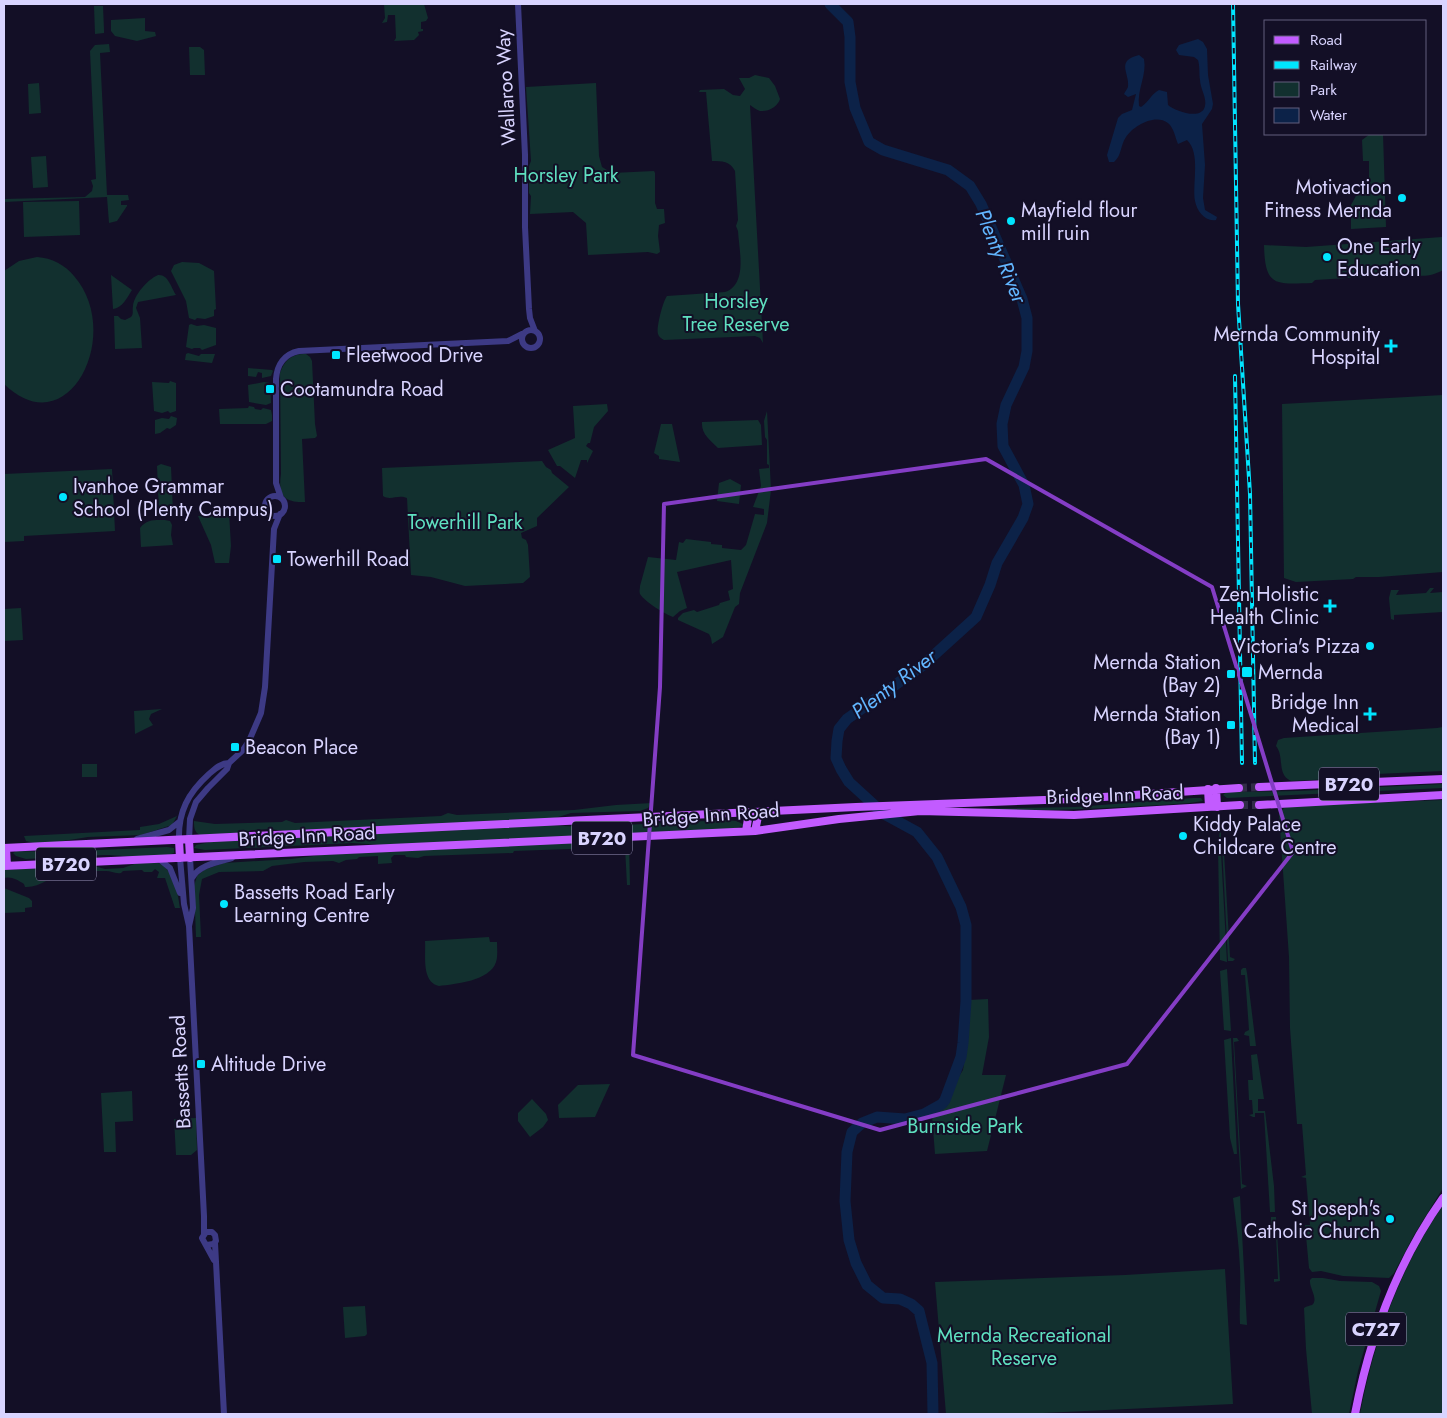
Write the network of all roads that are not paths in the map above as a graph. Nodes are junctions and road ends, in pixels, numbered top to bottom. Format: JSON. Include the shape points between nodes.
{"nodes":[{"id":1,"x":518,"y":4,"type":"edge"},
{"id":2,"x":530,"y":318,"type":"junction"},
{"id":3,"x":535,"y":331,"type":"junction"},
{"id":4,"x":523,"y":333,"type":"junction"},
{"id":5,"x":508,"y":340,"type":"junction"},
{"id":6,"x":524,"y":345,"type":"junction"},
{"id":7,"x":276,"y":483,"type":"junction"},
{"id":8,"x":269,"y":497,"type":"junction"},
{"id":9,"x":281,"y":498,"type":"junction"},
{"id":10,"x":268,"y":514,"type":"junction"},
{"id":11,"x":280,"y":514,"type":"junction"},
{"id":12,"x":274,"y":529,"type":"junction"},
{"id":13,"x":229,"y":763,"type":"junction"},
{"id":14,"x":1443,"y":779,"type":"edge"},
{"id":15,"x":1259,"y":787,"type":"tunnel mouth"},
{"id":16,"x":1239,"y":788,"type":"tunnel mouth"},
{"id":17,"x":1212,"y":789,"type":"junction"},
{"id":18,"x":1443,"y":795,"type":"edge"},
{"id":19,"x":1259,"y":804,"type":"tunnel mouth"},
{"id":20,"x":1240,"y":806,"type":"tunnel mouth"},
{"id":21,"x":1213,"y":807,"type":"junction"},
{"id":22,"x":759,"y":812,"type":"junction"},
{"id":23,"x":749,"y":813,"type":"junction"},
{"id":24,"x":179,"y":822,"type":"junction"},
{"id":25,"x":746,"y":831,"type":"junction"},
{"id":26,"x":755,"y":831,"type":"junction"},
{"id":27,"x":179,"y":840,"type":"junction"},
{"id":28,"x":189,"y":840,"type":"junction"},
{"id":29,"x":124,"y":842,"type":"junction"},
{"id":30,"x":5,"y":848,"type":"edge"},
{"id":31,"x":238,"y":856,"type":"junction"},
{"id":32,"x":180,"y":858,"type":"junction"},
{"id":33,"x":190,"y":858,"type":"junction"},
{"id":34,"x":159,"y":859,"type":"junction"},
{"id":35,"x":5,"y":866,"type":"edge"},
{"id":36,"x":192,"y":878,"type":"junction"},
{"id":37,"x":184,"y":904,"type":"junction"},
{"id":38,"x":189,"y":926,"type":"junction"},
{"id":39,"x":1443,"y":1198,"type":"edge"},
{"id":40,"x":204,"y":1216,"type":"junction"},
{"id":41,"x":212,"y":1232,"type":"junction"},
{"id":42,"x":204,"y":1234,"type":"junction"},
{"id":43,"x":214,"y":1243,"type":"junction"},
{"id":44,"x":207,"y":1245,"type":"junction"},
{"id":45,"x":215,"y":1263,"type":"junction"},
{"id":46,"x":224,"y":1414,"type":"edge"},
{"id":47,"x":1355,"y":1414,"type":"edge"}],
"edges":[{"from":1,"to":2,"type":"street","name":"Wallaroo Way"},
{"from":2,"to":3,"type":"street","name":"Wallaroo Way"},
{"from":2,"to":4,"type":"street","name":"Wallaroo Way"},
{"from":3,"to":4,"type":"street"},
{"from":3,"to":6,"type":"street","via":[[539,335],[539,344],[532,348]]},
{"from":4,"to":5,"type":"street"},
{"from":4,"to":6,"type":"street","via":[[521,340]]},
{"from":5,"to":6,"type":"street"},
{"from":5,"to":7,"type":"street","via":[[299,351],[288,355],[276,375]]},
{"from":7,"to":8,"type":"street"},
{"from":7,"to":9,"type":"street"},
{"from":8,"to":9,"type":"street"},
{"from":8,"to":10,"type":"street","via":[[265,504]]},
{"from":9,"to":11,"type":"street","via":[[285,506]]},
{"from":10,"to":11,"type":"street"},
{"from":10,"to":12,"type":"street"},
{"from":11,"to":12,"type":"street"},
{"from":12,"to":13,"type":"street","via":[[263,706],[249,741]]},
{"from":13,"to":24,"type":"street","via":[[218,766],[190,794]]},
{"from":13,"to":28,"type":"street","via":[[196,802],[190,819]]},
{"from":14,"to":15,"type":"main road","number":"B720"},
{"from":16,"to":17,"type":"main road","name":"Bridge Inn Road","number":"B720"},
{"from":17,"to":21,"type":"main road"},
{"from":17,"to":22,"type":"main road","name":"Bridge Inn Road","number":"B720","via":[[1088,798]]},
{"from":18,"to":19,"type":"main road","number":"B720"},
{"from":20,"to":21,"type":"main road","name":"Bridge Inn Road","number":"B720"},
{"from":21,"to":26,"type":"main road","name":"Bridge Inn Road","number":"B720","via":[[1074,814],[920,811]]},
{"from":22,"to":23,"type":"main road","name":"Bridge Inn Road","number":"B720"},
{"from":22,"to":26,"type":"main road"},
{"from":23,"to":25,"type":"main road"},
{"from":23,"to":28,"type":"main road","name":"Bridge Inn Road","number":"B720"},
{"from":24,"to":27,"type":"street"},
{"from":24,"to":29,"type":"street","via":[[164,831]]},
{"from":25,"to":26,"type":"main road","name":"Bridge Inn Road","number":"B720"},
{"from":25,"to":31,"type":"main road","name":"Bridge Inn Road","number":"B720"},
{"from":27,"to":28,"type":"main road","name":"Bridge Inn Road","number":"B720"},
{"from":27,"to":29,"type":"main road","name":"Bridge Inn Road","number":"B720"},
{"from":27,"to":32,"type":"main road"},
{"from":28,"to":33,"type":"main road","name":"Bassetts Road"},
{"from":29,"to":30,"type":"main road","name":"Bridge Inn Road","number":"B720"},
{"from":30,"to":35,"type":"main road"},
{"from":31,"to":33,"type":"main road","name":"Bridge Inn Road","number":"B720"},
{"from":31,"to":36,"type":"street","via":[[204,867]]},
{"from":32,"to":33,"type":"main road","name":"Bridge Inn Road","number":"B720"},
{"from":32,"to":34,"type":"main road","name":"Bridge Inn Road","number":"B720"},
{"from":32,"to":37,"type":"street","name":"Bassetts Road"},
{"from":33,"to":36,"type":"street","name":"Bassetts Road"},
{"from":34,"to":35,"type":"main road","name":"Bridge Inn Road","number":"B720"},
{"from":34,"to":37,"type":"street","via":[[170,868]]},
{"from":36,"to":38,"type":"street","name":"Bassetts Road"},
{"from":37,"to":38,"type":"street","name":"Bassetts Road"},
{"from":38,"to":40,"type":"street","name":"Bassetts Road"},
{"from":39,"to":47,"type":"main road","number":"C727","via":[[1407,1257],[1387,1300],[1366,1363]]},
{"from":40,"to":41,"type":"street","name":"Bassetts Road"},
{"from":40,"to":42,"type":"street","name":"Bassetts Road"},
{"from":41,"to":42,"type":"street"},
{"from":41,"to":43,"type":"street","via":[[216,1237]]},
{"from":42,"to":44,"type":"street","via":[[203,1240]]},
{"from":43,"to":44,"type":"street"},
{"from":43,"to":45,"type":"street"},
{"from":44,"to":45,"type":"street"},
{"from":45,"to":46,"type":"street"}]}
